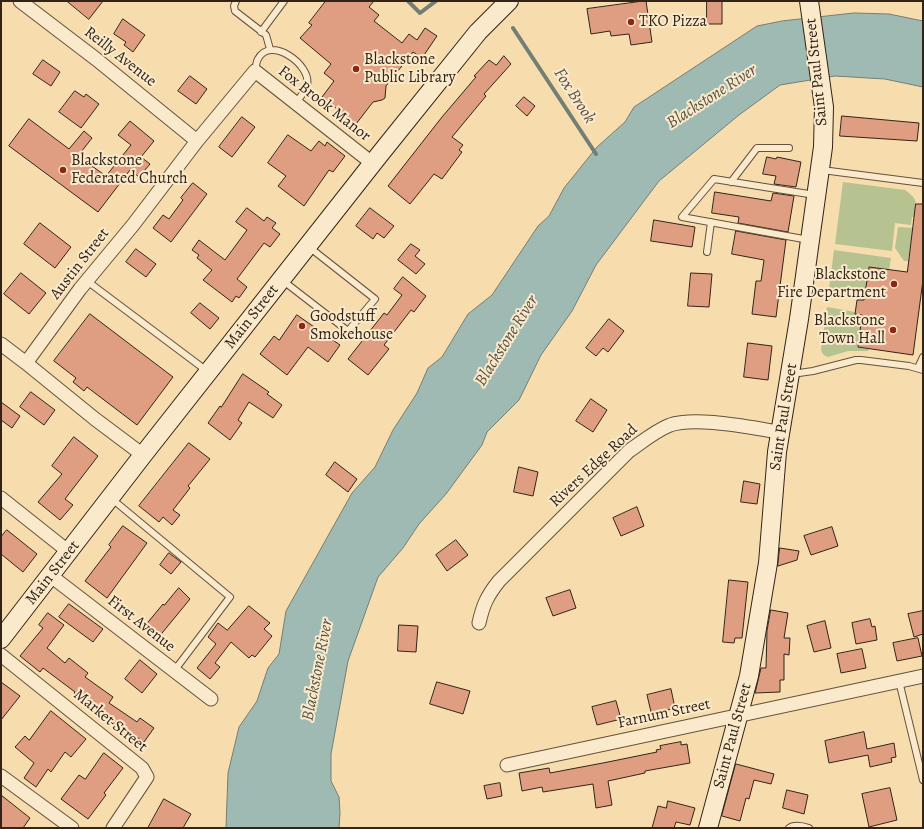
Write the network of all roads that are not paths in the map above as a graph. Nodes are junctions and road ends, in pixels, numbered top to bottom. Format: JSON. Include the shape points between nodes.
{"nodes":[{"id":1,"x":20,"y":1,"type":"edge"},
{"id":2,"x":236,"y":1,"type":"edge"},
{"id":3,"x":284,"y":1,"type":"edge"},
{"id":4,"x":509,"y":1,"type":"edge"},
{"id":5,"x":810,"y":4,"type":"edge"},
{"id":6,"x":261,"y":32,"type":"junction"},
{"id":7,"x":270,"y":50,"type":"junction"},
{"id":8,"x":255,"y":71,"type":"junction"},
{"id":9,"x":296,"y":103,"type":"junction"},
{"id":10,"x":197,"y":141,"type":"junction"},
{"id":11,"x":789,"y":148,"type":"dead end"},
{"id":12,"x":372,"y":163,"type":"junction"},
{"id":13,"x":820,"y":170,"type":"junction"},
{"id":14,"x":731,"y":182,"type":"junction"},
{"id":15,"x":923,"y":183,"type":"edge"},
{"id":16,"x":817,"y":195,"type":"junction"},
{"id":17,"x":711,"y":222,"type":"junction"},
{"id":18,"x":810,"y":240,"type":"junction"},
{"id":19,"x":307,"y":246,"type":"junction"},
{"id":20,"x":707,"y":252,"type":"dead end"},
{"id":21,"x":281,"y":280,"type":"junction"},
{"id":22,"x":87,"y":281,"type":"junction"},
{"id":23,"x":1,"y":344,"type":"edge"},
{"id":24,"x":923,"y":357,"type":"edge"},
{"id":25,"x":26,"y":364,"type":"junction"},
{"id":26,"x":920,"y":369,"type":"edge"},
{"id":27,"x":208,"y":372,"type":"junction"},
{"id":28,"x":790,"y":374,"type":"junction"},
{"id":29,"x":780,"y":432,"type":"junction"},
{"id":30,"x":144,"y":455,"type":"junction"},
{"id":31,"x":1,"y":498,"type":"edge"},
{"id":32,"x":110,"y":498,"type":"junction"},
{"id":33,"x":69,"y":552,"type":"junction"},
{"id":34,"x":51,"y":576,"type":"junction"},
{"id":35,"x":479,"y":623,"type":"dead end"},
{"id":36,"x":1,"y":639,"type":"edge"},
{"id":37,"x":1,"y":655,"type":"edge"},
{"id":38,"x":174,"y":672,"type":"junction"},
{"id":39,"x":923,"y":676,"type":"edge"},
{"id":40,"x":899,"y":681,"type":"junction"},
{"id":41,"x":211,"y":699,"type":"dead end"},
{"id":42,"x":738,"y":716,"type":"junction"},
{"id":43,"x":507,"y":765,"type":"dead end"},
{"id":44,"x":1,"y":776,"type":"edge"},
{"id":45,"x":923,"y":780,"type":"edge"},
{"id":46,"x":72,"y":828,"type":"edge"},
{"id":47,"x":113,"y":828,"type":"edge"},
{"id":48,"x":708,"y":828,"type":"edge"},
{"id":49,"x":789,"y":828,"type":"edge"},
{"id":50,"x":810,"y":828,"type":"edge"}],
"edges":[{"from":1,"to":10,"type":"street","name":"Reilly Avenue"},
{"from":2,"to":6,"type":"lane","via":[[235,11]]},
{"from":3,"to":6,"type":"lane"},
{"from":4,"to":12,"type":"main road","name":"Main Street","via":[[478,32]]},
{"from":5,"to":13,"type":"main road","name":"Saint Paul Street","via":[[824,107]]},
{"from":6,"to":7,"type":"lane","via":[[266,35]]},
{"from":7,"to":8,"type":"lane","via":[[263,52],[257,59]]},
{"from":7,"to":9,"type":"lane","via":[[277,50],[290,56],[308,77],[307,85]]},
{"from":8,"to":9,"type":"street","name":"Fox Brook Manor"},
{"from":8,"to":10,"type":"street","name":"Austin Street"},
{"from":9,"to":12,"type":"street","name":"Fox Brook Manor"},
{"from":10,"to":22,"type":"street","name":"Austin Street"},
{"from":11,"to":14,"type":"lane","via":[[757,148]]},
{"from":12,"to":19,"type":"main road","name":"Main Street"},
{"from":13,"to":15,"type":"lane"},
{"from":13,"to":16,"type":"main road","name":"Saint Paul Street"},
{"from":14,"to":16,"type":"lane"},
{"from":14,"to":17,"type":"lane","via":[[714,179],[682,217]]},
{"from":16,"to":18,"type":"main road","name":"Saint Paul Street"},
{"from":17,"to":18,"type":"lane"},
{"from":17,"to":20,"type":"lane"},
{"from":18,"to":28,"type":"main road","name":"Saint Paul Street"},
{"from":19,"to":21,"type":"main road","name":"Main Street"},
{"from":19,"to":21,"type":"lane","via":[[375,299],[348,331]]},
{"from":21,"to":27,"type":"main road","name":"Main Street"},
{"from":22,"to":25,"type":"street","name":"Austin Street"},
{"from":22,"to":27,"type":"lane"},
{"from":23,"to":25,"type":"street"},
{"from":24,"to":26,"type":"lane"},
{"from":25,"to":30,"type":"street"},
{"from":26,"to":28,"type":"lane","via":[[856,360]]},
{"from":27,"to":30,"type":"main road","name":"Main Street"},
{"from":28,"to":29,"type":"main road","name":"Saint Paul Street"},
{"from":29,"to":35,"type":"street","name":"Rivers Edge Road","via":[[696,422],[671,425],[649,436],[629,452],[488,594]]},
{"from":29,"to":42,"type":"main road","name":"Saint Paul Street","via":[[768,563],[749,676]]},
{"from":30,"to":32,"type":"main road","name":"Main Street"},
{"from":31,"to":33,"type":"street"},
{"from":32,"to":33,"type":"main road","name":"Main Street"},
{"from":32,"to":38,"type":"lane","via":[[230,597]]},
{"from":33,"to":34,"type":"main road","name":"Main Street"},
{"from":34,"to":36,"type":"main road","name":"Main Street"},
{"from":34,"to":38,"type":"street","name":"First Avenue"},
{"from":37,"to":47,"type":"street","name":"Market Street","via":[[142,768],[147,777]]},
{"from":38,"to":41,"type":"street","name":"First Avenue"},
{"from":39,"to":40,"type":"street","name":"Farnum Street"},
{"from":40,"to":42,"type":"street","name":"Farnum Street"},
{"from":40,"to":45,"type":"lane"},
{"from":42,"to":43,"type":"street","name":"Farnum Street"},
{"from":42,"to":48,"type":"main road","name":"Saint Paul Street"},
{"from":44,"to":46,"type":"street"},
{"from":49,"to":50,"type":"lane"}]}
